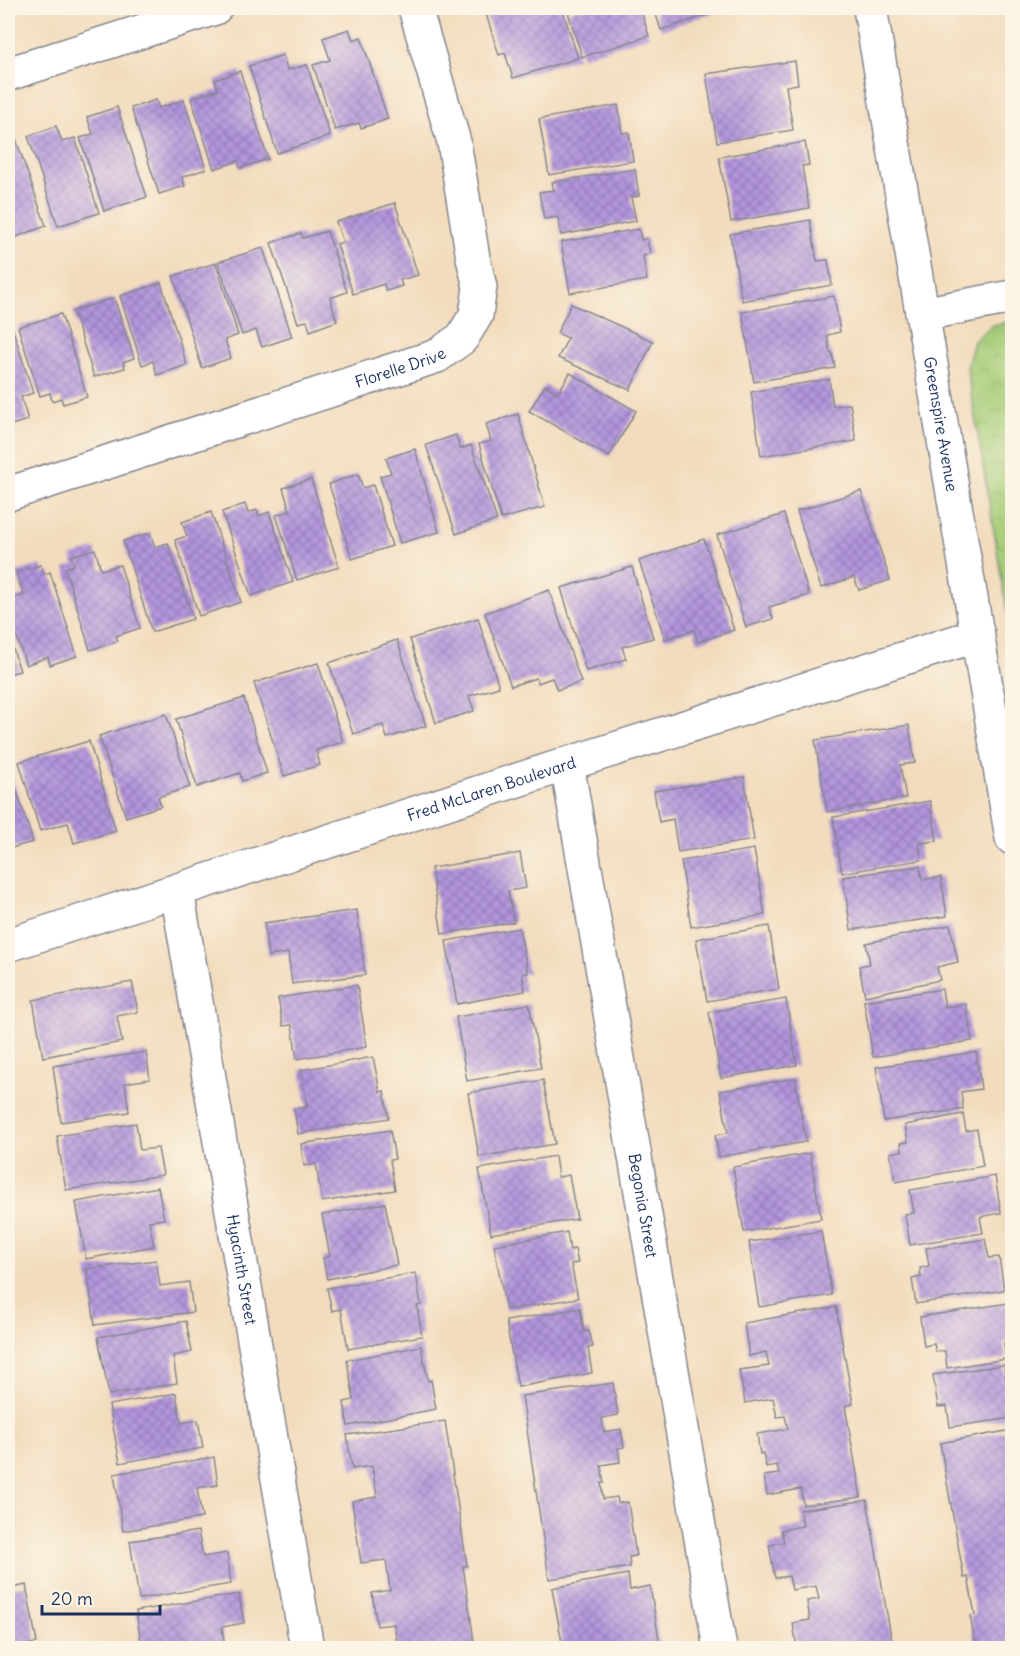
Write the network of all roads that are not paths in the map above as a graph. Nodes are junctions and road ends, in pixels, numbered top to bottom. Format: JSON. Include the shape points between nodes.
{"nodes":[{"id":1,"x":215,"y":8,"type":"edge"},
{"id":2,"x":415,"y":8,"type":"edge"},
{"id":3,"x":870,"y":8,"type":"edge"},
{"id":4,"x":8,"y":74,"type":"edge"},
{"id":5,"x":1012,"y":297,"type":"edge"},
{"id":6,"x":922,"y":314,"type":"junction"},
{"id":7,"x":8,"y":494,"type":"edge"},
{"id":8,"x":978,"y":635,"type":"junction"},
{"id":9,"x":567,"y":764,"type":"junction"},
{"id":10,"x":1012,"y":838,"type":"edge"},
{"id":11,"x":177,"y":891,"type":"junction"},
{"id":12,"x":8,"y":945,"type":"edge"},
{"id":13,"x":307,"y":1648,"type":"edge"},
{"id":14,"x":720,"y":1648,"type":"edge"}],
"edges":[{"from":1,"to":4,"type":"street"},
{"from":2,"to":7,"type":"street","name":"Florelle Drive","via":[[454,142],[480,286],[476,315],[462,338],[437,356]]},
{"from":3,"to":6,"type":"street","name":"Greenspire Avenue"},
{"from":5,"to":6,"type":"street"},
{"from":6,"to":8,"type":"street","name":"Greenspire Avenue"},
{"from":8,"to":9,"type":"street","name":"Fred McLaren Boulevard"},
{"from":8,"to":10,"type":"street","name":"Greenspire Avenue"},
{"from":9,"to":11,"type":"street","name":"Fred McLaren Boulevard"},
{"from":9,"to":14,"type":"street","name":"Begonia Street"},
{"from":11,"to":12,"type":"street","name":"Fred McLaren Boulevard"},
{"from":11,"to":13,"type":"street","name":"Hyacinth Street"}]}
